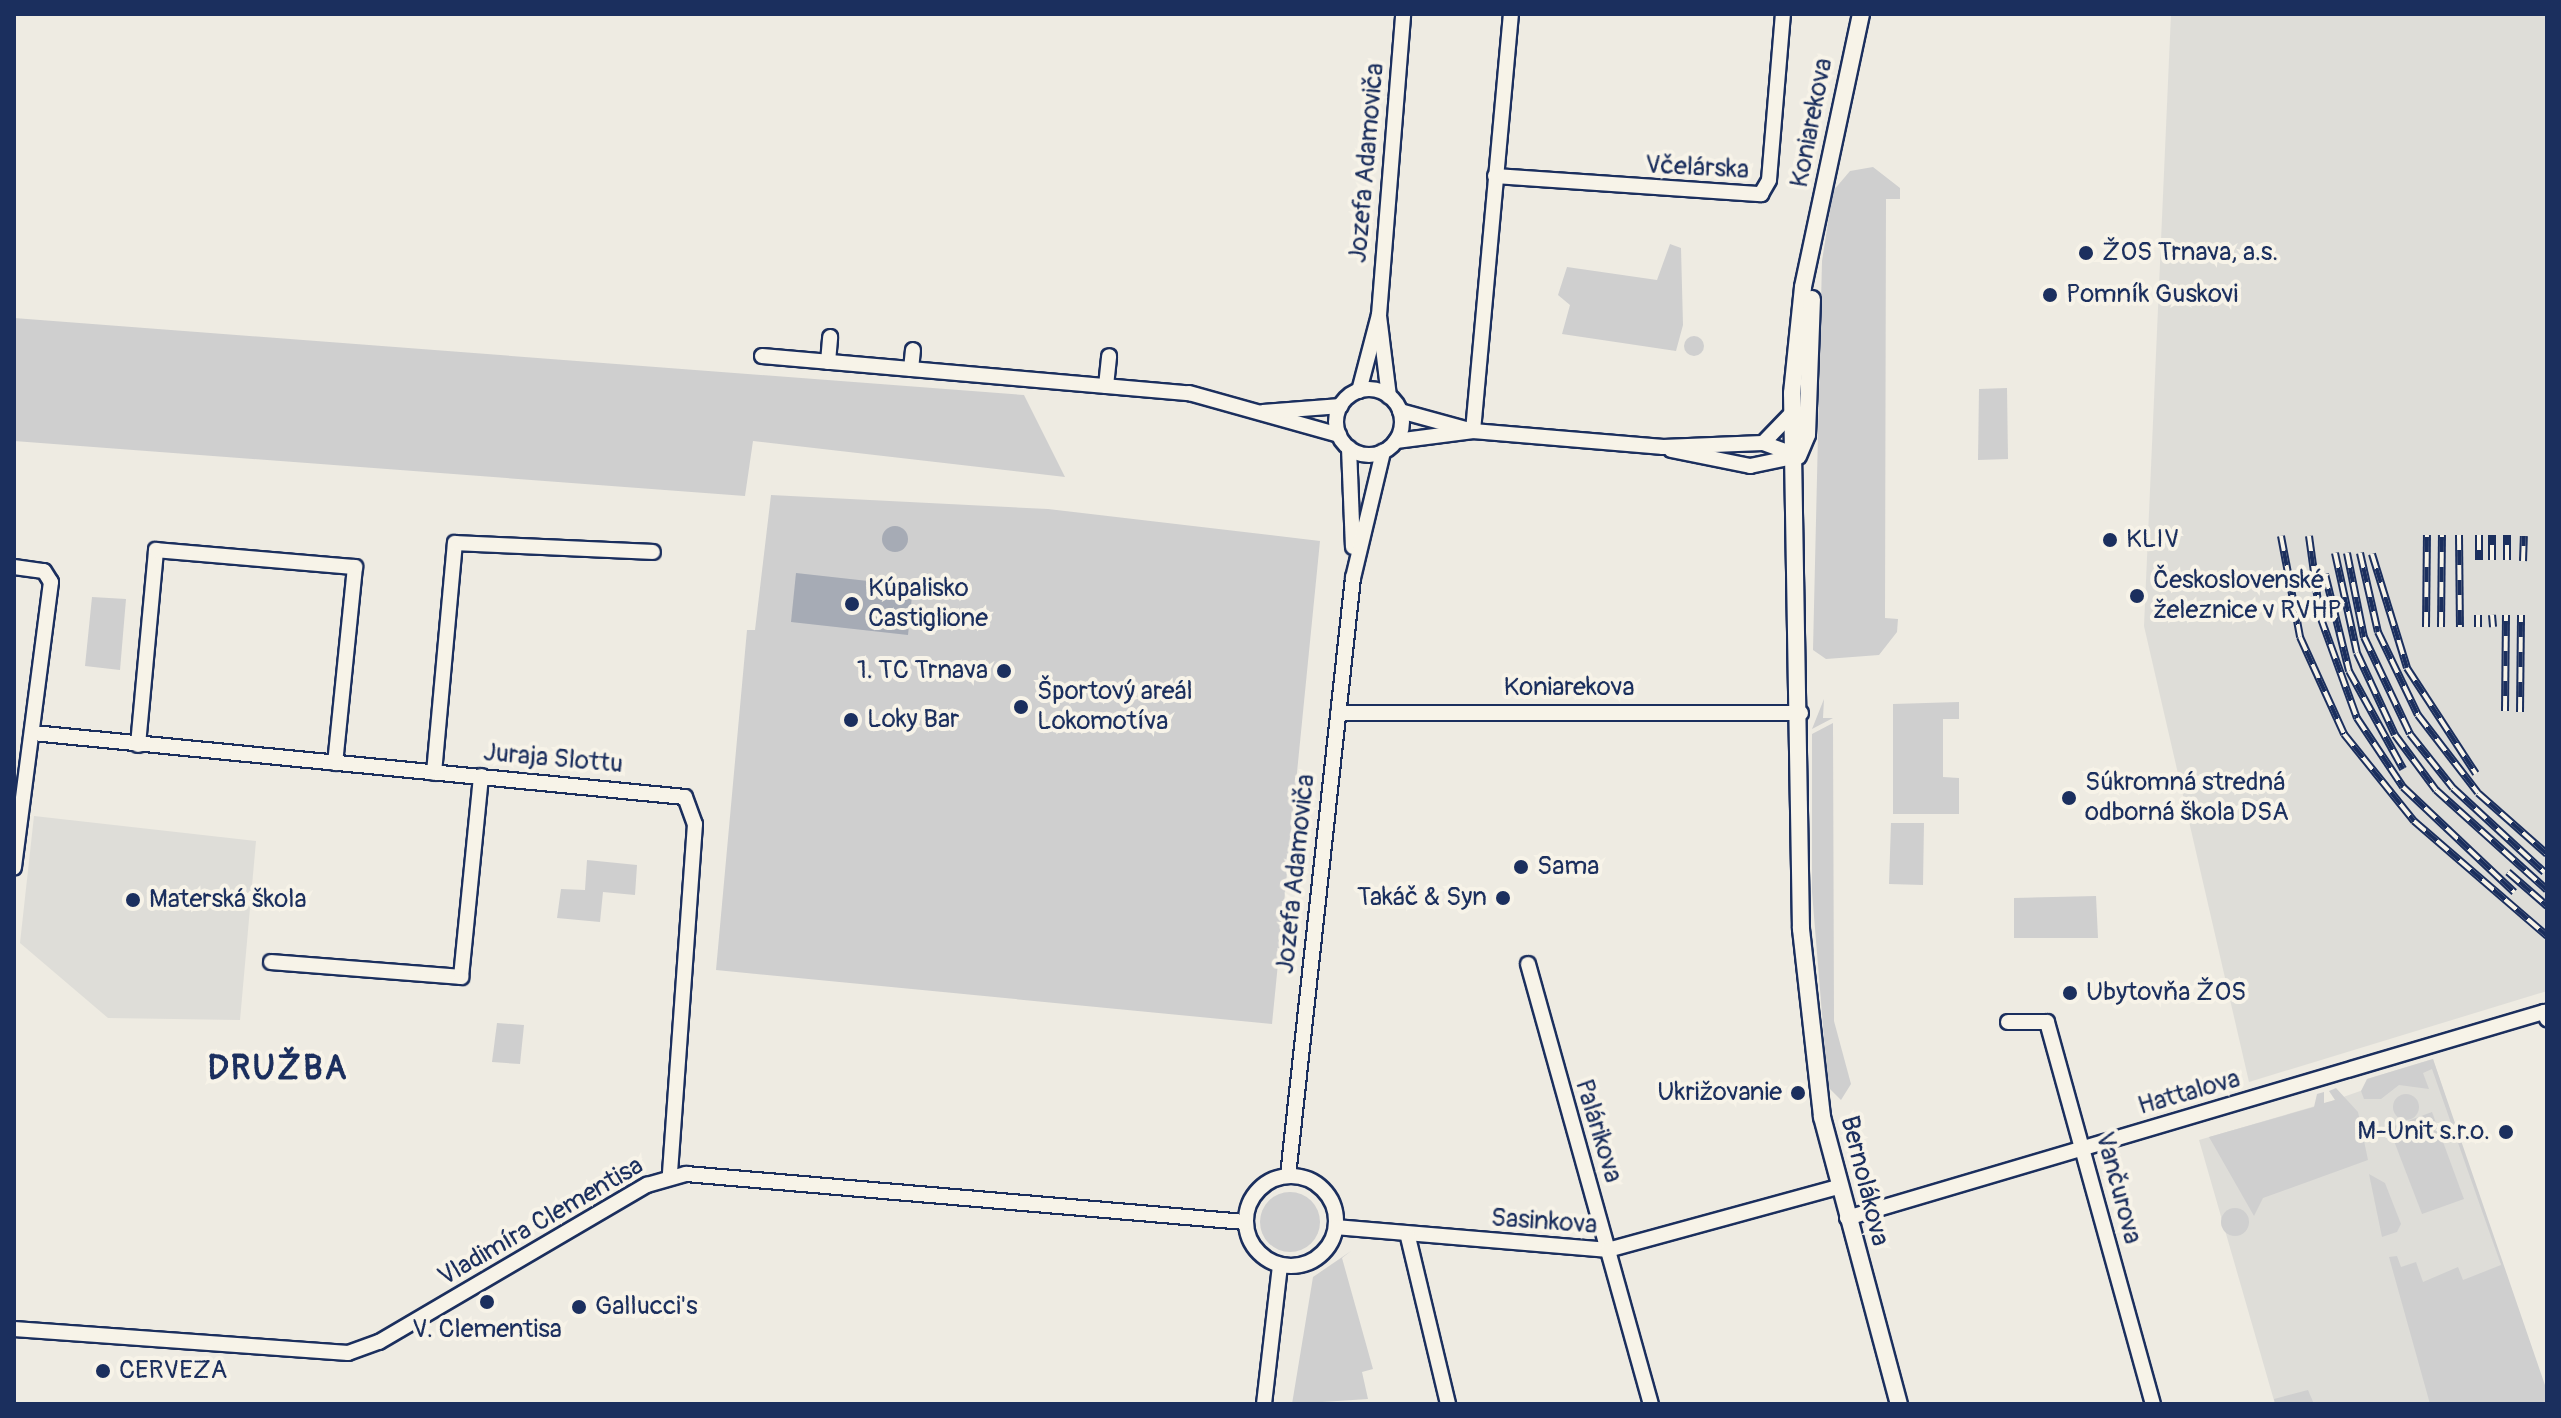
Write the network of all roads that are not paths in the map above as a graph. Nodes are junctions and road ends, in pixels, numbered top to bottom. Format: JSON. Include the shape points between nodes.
{"nodes":[{"id":1,"x":1403,"y":14,"type":"edge"},
{"id":2,"x":1511,"y":14,"type":"edge"},
{"id":3,"x":1783,"y":14,"type":"edge"},
{"id":4,"x":1861,"y":14,"type":"edge"},
{"id":5,"x":1495,"y":176,"type":"junction"},
{"id":6,"x":1814,"y":241,"type":"junction"},
{"id":7,"x":1379,"y":315,"type":"junction"},
{"id":8,"x":830,"y":337,"type":"dead end"},
{"id":9,"x":913,"y":350,"type":"dead end"},
{"id":10,"x":762,"y":356,"type":"dead end"},
{"id":11,"x":1109,"y":356,"type":"dead end"},
{"id":12,"x":828,"y":362,"type":"junction"},
{"id":13,"x":911,"y":369,"type":"junction"},
{"id":14,"x":1106,"y":386,"type":"junction"},
{"id":15,"x":1359,"y":391,"type":"junction"},
{"id":16,"x":1389,"y":396,"type":"junction"},
{"id":17,"x":1341,"y":406,"type":"junction"},
{"id":18,"x":1400,"y":411,"type":"junction"},
{"id":19,"x":1262,"y":412,"type":"junction"},
{"id":20,"x":1792,"y":413,"type":"junction"},
{"id":21,"x":1473,"y":431,"type":"junction"},
{"id":22,"x":1339,"y":435,"type":"junction"},
{"id":23,"x":1396,"y":441,"type":"junction"},
{"id":24,"x":1763,"y":443,"type":"junction"},
{"id":25,"x":1663,"y":447,"type":"junction"},
{"id":26,"x":1349,"y":448,"type":"junction"},
{"id":27,"x":1383,"y":452,"type":"junction"},
{"id":28,"x":1798,"y":456,"type":"junction"},
{"id":29,"x":1772,"y":466,"type":"junction"},
{"id":30,"x":1798,"y":491,"type":"junction"},
{"id":31,"x":653,"y":552,"type":"dead end"},
{"id":32,"x":14,"y":567,"type":"edge"},
{"id":33,"x":1353,"y":578,"type":"junction"},
{"id":34,"x":1338,"y":713,"type":"junction"},
{"id":35,"x":1801,"y":713,"type":"junction"},
{"id":36,"x":33,"y":733,"type":"junction"},
{"id":37,"x":138,"y":745,"type":"junction"},
{"id":38,"x":335,"y":763,"type":"junction"},
{"id":39,"x":434,"y":773,"type":"junction"},
{"id":40,"x":481,"y":776,"type":"junction"},
{"id":41,"x":18,"y":785,"type":"edge"},
{"id":42,"x":14,"y":868,"type":"edge"},
{"id":43,"x":271,"y":962,"type":"dead end"},
{"id":44,"x":1528,"y":964,"type":"dead end"},
{"id":45,"x":1803,"y":965,"type":"joint"},
{"id":46,"x":2546,"y":1015,"type":"edge"},
{"id":47,"x":2008,"y":1022,"type":"dead end"},
{"id":48,"x":2082,"y":1148,"type":"junction"},
{"id":49,"x":1288,"y":1176,"type":"junction"},
{"id":50,"x":670,"y":1177,"type":"junction"},
{"id":51,"x":1838,"y":1187,"type":"junction"},
{"id":52,"x":1847,"y":1218,"type":"junction"},
{"id":53,"x":1245,"y":1222,"type":"junction"},
{"id":54,"x":1336,"y":1227,"type":"junction"},
{"id":55,"x":1408,"y":1237,"type":"junction"},
{"id":56,"x":1608,"y":1250,"type":"junction"},
{"id":57,"x":1280,"y":1265,"type":"junction"},
{"id":58,"x":14,"y":1329,"type":"edge"},
{"id":59,"x":1264,"y":1404,"type":"edge"},
{"id":60,"x":1448,"y":1404,"type":"edge"},
{"id":61,"x":1651,"y":1404,"type":"edge"},
{"id":62,"x":1899,"y":1404,"type":"edge"},
{"id":63,"x":2153,"y":1404,"type":"edge"}],
"edges":[{"from":1,"to":7,"type":"street","name":"Jozefa Adamoviča"},
{"from":2,"to":5,"type":"street"},
{"from":3,"to":5,"type":"street","name":"Včelárska","via":[[1769,180],[1761,194]]},
{"from":4,"to":6,"type":"street","name":"Koniarekova"},
{"from":5,"to":21,"type":"street"},
{"from":6,"to":20,"type":"street","name":"Koniarekova"},
{"from":6,"to":28,"type":"street","name":"Koniarekova","via":[[1807,435]]},
{"from":7,"to":15,"type":"street","name":"Jozefa Adamoviča"},
{"from":7,"to":16,"type":"street","name":"Jozefa Adamoviča"},
{"from":8,"to":12,"type":"street"},
{"from":9,"to":13,"type":"street"},
{"from":10,"to":12,"type":"street"},
{"from":11,"to":14,"type":"street"},
{"from":12,"to":13,"type":"street"},
{"from":13,"to":14,"type":"street"},
{"from":14,"to":19,"type":"street","via":[[1189,393]]},
{"from":15,"to":16,"type":"street"},
{"from":15,"to":17,"type":"street"},
{"from":16,"to":18,"type":"street"},
{"from":17,"to":19,"type":"street"},
{"from":17,"to":22,"type":"street"},
{"from":18,"to":21,"type":"street"},
{"from":18,"to":23,"type":"street"},
{"from":19,"to":22,"type":"street"},
{"from":20,"to":24,"type":"street"},
{"from":20,"to":28,"type":"street","name":"Koniarekova"},
{"from":21,"to":23,"type":"street"},
{"from":21,"to":25,"type":"street"},
{"from":22,"to":26,"type":"street"},
{"from":23,"to":27,"type":"street"},
{"from":24,"to":25,"type":"street"},
{"from":24,"to":28,"type":"street"},
{"from":25,"to":29,"type":"street","via":[[1692,458]]},
{"from":26,"to":27,"type":"street"},
{"from":26,"to":33,"type":"street","name":"Jozefa Adamoviča"},
{"from":27,"to":33,"type":"street","name":"Jozefa Adamoviča"},
{"from":28,"to":29,"type":"street"},
{"from":28,"to":30,"type":"street","name":"Koniarekova"},
{"from":29,"to":30,"type":"street"},
{"from":30,"to":35,"type":"street","name":"Koniarekova"},
{"from":31,"to":39,"type":"street","via":[[455,543]]},
{"from":32,"to":36,"type":"street","via":[[44,571],[50,589]]},
{"from":33,"to":34,"type":"street","name":"Jozefa Adamoviča"},
{"from":34,"to":35,"type":"street","name":"Koniarekova"},
{"from":34,"to":49,"type":"street","name":"Jozefa Adamoviča"},
{"from":35,"to":45,"type":"street","name":"Koniarekova"},
{"from":36,"to":37,"type":"street","name":"Juraja Slottu"},
{"from":36,"to":41,"type":"street"},
{"from":37,"to":38,"type":"street","name":"Juraja Slottu"},
{"from":37,"to":38,"type":"street","via":[[156,550],[355,567]]},
{"from":38,"to":39,"type":"street","name":"Juraja Slottu"},
{"from":39,"to":40,"type":"street","name":"Juraja Slottu"},
{"from":40,"to":43,"type":"street","via":[[461,977]]},
{"from":40,"to":50,"type":"street","name":"Juraja Slottu","via":[[677,794],[692,803]]},
{"from":41,"to":42,"type":"street"},
{"from":44,"to":56,"type":"street","name":"Palárikova"},
{"from":45,"to":51,"type":"street","name":"Bernolákova"},
{"from":46,"to":48,"type":"street","name":"Hattalova"},
{"from":47,"to":48,"type":"street","name":"Vančurova","via":[[2047,1022]]},
{"from":48,"to":52,"type":"street","name":"Hattalova"},
{"from":48,"to":63,"type":"street","name":"Vančurova"},
{"from":49,"to":53,"type":"street","via":[[1260,1188]]},
{"from":49,"to":54,"type":"street","via":[[1326,1193]]},
{"from":50,"to":53,"type":"street","name":"Vladimíra Clementisa"},
{"from":50,"to":58,"type":"street","name":"Vladimíra Clementisa","via":[[379,1342],[348,1353]]},
{"from":51,"to":52,"type":"street","name":"Bernolákova"},
{"from":51,"to":56,"type":"street","name":"Sasinkova"},
{"from":52,"to":62,"type":"street","name":"Bernolákova"},
{"from":53,"to":57,"type":"street","via":[[1251,1246]]},
{"from":54,"to":55,"type":"street","name":"Sasinkova"},
{"from":54,"to":57,"type":"street","via":[[1320,1256]]},
{"from":55,"to":56,"type":"street","name":"Sasinkova"},
{"from":55,"to":60,"type":"street"},
{"from":56,"to":61,"type":"street","name":"Palárikova"},
{"from":57,"to":59,"type":"street"}]}
